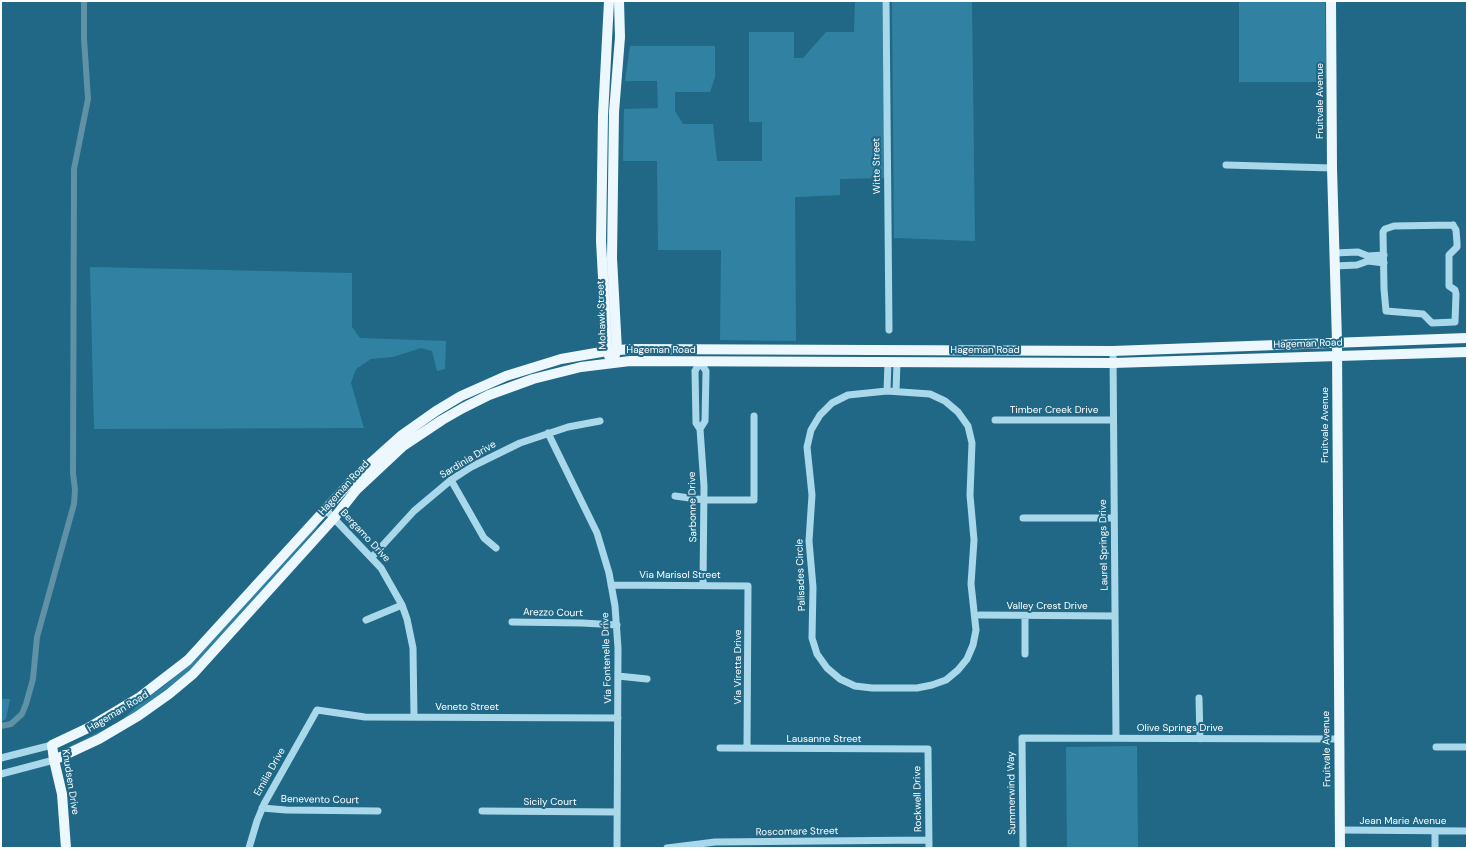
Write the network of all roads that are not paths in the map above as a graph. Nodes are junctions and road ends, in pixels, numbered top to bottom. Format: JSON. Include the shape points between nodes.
{"nodes":[{"id":1,"x":609,"y":1,"type":"edge"},
{"id":2,"x":619,"y":1,"type":"edge"},
{"id":3,"x":886,"y":1,"type":"edge"},
{"id":4,"x":1331,"y":1,"type":"edge"},
{"id":5,"x":1226,"y":165,"type":"dead end"},
{"id":6,"x":1332,"y":168,"type":"junction"},
{"id":7,"x":1334,"y":253,"type":"junction"},
{"id":8,"x":1362,"y":255,"type":"junction"},
{"id":9,"x":1384,"y":255,"type":"junction"},
{"id":10,"x":1362,"y":263,"type":"junction"},
{"id":11,"x":1384,"y":263,"type":"junction"},
{"id":12,"x":1335,"y":266,"type":"junction"},
{"id":13,"x":890,"y":330,"type":"dead end"},
{"id":14,"x":1467,"y":338,"type":"edge"},
{"id":15,"x":1337,"y":342,"type":"junction"},
{"id":16,"x":1250,"y":345,"type":"junction"},
{"id":17,"x":1467,"y":347,"type":"edge"},
{"id":18,"x":952,"y":350,"type":"junction"},
{"id":19,"x":612,"y":351,"type":"junction"},
{"id":20,"x":766,"y":351,"type":"junction"},
{"id":21,"x":1113,"y":351,"type":"junction"},
{"id":22,"x":1467,"y":352,"type":"edge"},
{"id":23,"x":1431,"y":353,"type":"junction"},
{"id":24,"x":1337,"y":355,"type":"junction"},
{"id":25,"x":1187,"y":360,"type":"junction"},
{"id":26,"x":612,"y":362,"type":"junction"},
{"id":27,"x":700,"y":362,"type":"junction"},
{"id":28,"x":892,"y":362,"type":"junction"},
{"id":29,"x":1113,"y":363,"type":"junction"},
{"id":30,"x":888,"y":380,"type":"junction"},
{"id":31,"x":896,"y":380,"type":"junction"},
{"id":32,"x":887,"y":391,"type":"junction"},
{"id":33,"x":896,"y":391,"type":"junction"},
{"id":34,"x":754,"y":416,"type":"dead end"},
{"id":35,"x":600,"y":420,"type":"dead end"},
{"id":36,"x":995,"y":420,"type":"dead end"},
{"id":37,"x":1113,"y":420,"type":"junction"},
{"id":38,"x":548,"y":432,"type":"junction"},
{"id":39,"x":451,"y":480,"type":"junction"},
{"id":40,"x":675,"y":496,"type":"dead end"},
{"id":41,"x":704,"y":500,"type":"junction"},
{"id":42,"x":326,"y":509,"type":"junction"},
{"id":43,"x":334,"y":518,"type":"junction"},
{"id":44,"x":1023,"y":518,"type":"dead end"},
{"id":45,"x":1114,"y":518,"type":"junction"},
{"id":46,"x":496,"y":548,"type":"dead end"},
{"id":47,"x":372,"y":557,"type":"junction"},
{"id":48,"x":611,"y":585,"type":"junction"},
{"id":49,"x":703,"y":586,"type":"junction"},
{"id":50,"x":748,"y":586,"type":"joint"},
{"id":51,"x":402,"y":605,"type":"junction"},
{"id":52,"x":980,"y":615,"type":"dead end"},
{"id":53,"x":1025,"y":616,"type":"junction"},
{"id":54,"x":1115,"y":616,"type":"junction"},
{"id":55,"x":366,"y":620,"type":"dead end"},
{"id":56,"x":512,"y":622,"type":"dead end"},
{"id":57,"x":617,"y":625,"type":"junction"},
{"id":58,"x":1025,"y":654,"type":"dead end"},
{"id":59,"x":618,"y":676,"type":"junction"},
{"id":60,"x":646,"y":679,"type":"dead end"},
{"id":61,"x":1199,"y":698,"type":"dead end"},
{"id":62,"x":317,"y":710,"type":"joint"},
{"id":63,"x":414,"y":717,"type":"junction"},
{"id":64,"x":618,"y":718,"type":"junction"},
{"id":65,"x":1022,"y":738,"type":"joint"},
{"id":66,"x":1116,"y":738,"type":"junction"},
{"id":67,"x":1200,"y":738,"type":"junction"},
{"id":68,"x":1339,"y":739,"type":"junction"},
{"id":69,"x":52,"y":745,"type":"junction"},
{"id":70,"x":1436,"y":747,"type":"dead end"},
{"id":71,"x":1467,"y":747,"type":"edge"},
{"id":72,"x":720,"y":748,"type":"dead end"},
{"id":73,"x":747,"y":748,"type":"junction"},
{"id":74,"x":928,"y":749,"type":"joint"},
{"id":75,"x":1,"y":758,"type":"edge"},
{"id":76,"x":54,"y":760,"type":"junction"},
{"id":77,"x":1,"y":774,"type":"edge"},
{"id":78,"x":262,"y":808,"type":"junction"},
{"id":79,"x":378,"y":811,"type":"dead end"},
{"id":80,"x":482,"y":811,"type":"dead end"},
{"id":81,"x":618,"y":812,"type":"junction"},
{"id":82,"x":1340,"y":830,"type":"junction"},
{"id":83,"x":1435,"y":831,"type":"junction"},
{"id":84,"x":1467,"y":831,"type":"edge"},
{"id":85,"x":928,"y":840,"type":"junction"},
{"id":86,"x":722,"y":845,"type":"edge"},
{"id":87,"x":827,"y":845,"type":"edge"},
{"id":88,"x":66,"y":848,"type":"edge"},
{"id":89,"x":249,"y":848,"type":"edge"},
{"id":90,"x":617,"y":848,"type":"edge"},
{"id":91,"x":666,"y":848,"type":"edge"},
{"id":92,"x":929,"y":848,"type":"edge"},
{"id":93,"x":1023,"y":848,"type":"edge"},
{"id":94,"x":1340,"y":848,"type":"edge"},
{"id":95,"x":1435,"y":848,"type":"edge"}],
"edges":[{"from":1,"to":19,"type":"main road","name":"Mohawk Street","via":[[603,116],[601,241]]},
{"from":2,"to":19,"type":"main road","name":"Mohawk Street","via":[[620,37],[614,112]]},
{"from":3,"to":13,"type":"street","name":"Witte Street"},
{"from":4,"to":6,"type":"main road","name":"Fruitvale Avenue"},
{"from":5,"to":6,"type":"street"},
{"from":6,"to":7,"type":"main road","name":"Fruitvale Avenue"},
{"from":7,"to":8,"type":"street","via":[[1358,252]]},
{"from":7,"to":12,"type":"main road","name":"Fruitvale Avenue"},
{"from":8,"to":9,"type":"street"},
{"from":8,"to":10,"type":"street"},
{"from":9,"to":11,"type":"street"},
{"from":9,"to":11,"type":"street","via":[[1383,232],[1389,226],[1453,225],[1456,230],[1457,247],[1449,255],[1449,286],[1456,294],[1455,322],[1432,323],[1423,314],[1386,311]]},
{"from":10,"to":11,"type":"street"},
{"from":10,"to":12,"type":"street"},
{"from":12,"to":15,"type":"main road","name":"Fruitvale Avenue"},
{"from":14,"to":15,"type":"main road","name":"Hageman Road"},
{"from":15,"to":16,"type":"main road","name":"Hageman Road"},
{"from":15,"to":24,"type":"main road","name":"Fruitvale Avenue"},
{"from":16,"to":21,"type":"main road","name":"Hageman Road"},
{"from":16,"to":25,"type":"main road","via":[[1227,356],[1194,356]]},
{"from":17,"to":23,"type":"main road","via":[[1451,347]]},
{"from":18,"to":20,"type":"main road","name":"Hageman Road"},
{"from":18,"to":21,"type":"main road","name":"Hageman Road"},
{"from":18,"to":28,"type":"main road","via":[[942,356],[900,356]]},
{"from":19,"to":20,"type":"main road","name":"Hageman Road"},
{"from":19,"to":26,"type":"main road","name":"Mohawk Street"},
{"from":19,"to":42,"type":"main road","name":"Hageman Road","via":[[533,366],[461,396],[419,422],[385,448]]},
{"from":20,"to":27,"type":"main road","via":[[746,356],[705,356]]},
{"from":21,"to":29,"type":"street","name":"Laurel Springs Drive"},
{"from":22,"to":23,"type":"main road","name":"Hageman Road"},
{"from":23,"to":24,"type":"main road","name":"Hageman Road"},
{"from":24,"to":25,"type":"main road","name":"Hageman Road"},
{"from":24,"to":68,"type":"main road","name":"Fruitvale Avenue"},
{"from":25,"to":29,"type":"main road","name":"Hageman Road"},
{"from":26,"to":27,"type":"main road","name":"Hageman Road"},
{"from":26,"to":43,"type":"main road","name":"Hageman Road","via":[[533,378],[489,395],[442,420],[403,446],[386,461],[357,489]]},
{"from":27,"to":28,"type":"main road","name":"Hageman Road"},
{"from":27,"to":41,"type":"street","name":"Sarbonne Drive","via":[[706,371],[705,421],[700,429]]},
{"from":28,"to":29,"type":"main road","name":"Hageman Road"},
{"from":28,"to":30,"type":"street"},
{"from":28,"to":31,"type":"street"},
{"from":29,"to":37,"type":"street","name":"Laurel Springs Drive"},
{"from":30,"to":31,"type":"street"},
{"from":30,"to":32,"type":"street"},
{"from":31,"to":33,"type":"street"},
{"from":32,"to":33,"type":"street","name":"Palisades Circle"},
{"from":32,"to":33,"type":"street","name":"Palisades Circle","via":[[848,395],[832,403],[820,414],[811,430],[807,447],[812,495],[809,541],[813,587],[812,638],[827,668],[840,679],[855,686],[872,688],[917,688],[946,680],[967,659],[973,645],[976,630],[971,584],[974,540],[970,495],[972,443],[968,426],[958,412],[945,401],[930,394]]},
{"from":34,"to":41,"type":"street","via":[[754,500]]},
{"from":35,"to":38,"type":"street","name":"Sardinia Drive"},
{"from":36,"to":37,"type":"street","name":"Timber Creek Drive"},
{"from":37,"to":45,"type":"street","name":"Laurel Springs Drive"},
{"from":38,"to":39,"type":"street","name":"Sardinia Drive","via":[[503,450]]},
{"from":38,"to":48,"type":"street","name":"Via Fontenelle Drive","via":[[594,526]]},
{"from":39,"to":46,"type":"street","via":[[484,538]]},
{"from":39,"to":47,"type":"street","name":"Sardinia Drive","via":[[414,511]]},
{"from":40,"to":41,"type":"street"},
{"from":41,"to":49,"type":"street","name":"Sarbonne Drive"},
{"from":42,"to":43,"type":"street","name":"Bergamo Drive"},
{"from":42,"to":69,"type":"main road","name":"Hageman Road","via":[[188,660],[140,697],[88,728]]},
{"from":43,"to":47,"type":"street","name":"Bergamo Drive"},
{"from":43,"to":76,"type":"main road","name":"Hageman Road","via":[[193,674],[169,694],[99,739]]},
{"from":44,"to":45,"type":"street"},
{"from":45,"to":54,"type":"street","name":"Laurel Springs Drive"},
{"from":47,"to":51,"type":"street","name":"Bergamo Drive","via":[[389,580]]},
{"from":48,"to":49,"type":"street","name":"Via Marisol Street"},
{"from":48,"to":57,"type":"street","name":"Via Fontenelle Drive"},
{"from":49,"to":50,"type":"street","name":"Via Marisol Street"},
{"from":50,"to":73,"type":"street","name":"Via Viretta Drive"},
{"from":51,"to":55,"type":"street"},
{"from":51,"to":63,"type":"street","name":"Bergamo Drive","via":[[413,648]]},
{"from":52,"to":53,"type":"street","name":"Valley Crest Drive"},
{"from":53,"to":54,"type":"street","name":"Valley Crest Drive"},
{"from":53,"to":58,"type":"street"},
{"from":54,"to":66,"type":"street","name":"Laurel Springs Drive"},
{"from":56,"to":57,"type":"street","name":"Arezzo Court"},
{"from":57,"to":59,"type":"street","name":"Via Fontenelle Drive"},
{"from":59,"to":60,"type":"street"},
{"from":59,"to":64,"type":"street","name":"Via Fontenelle Drive"},
{"from":61,"to":67,"type":"street"},
{"from":62,"to":63,"type":"street","name":"Veneto Street","via":[[348,716]]},
{"from":62,"to":78,"type":"street","name":"Emilia Drive"},
{"from":63,"to":64,"type":"street","name":"Veneto Street"},
{"from":64,"to":81,"type":"street","name":"Via Fontenelle Drive"},
{"from":65,"to":66,"type":"street","name":"Olive Springs Drive"},
{"from":65,"to":93,"type":"street","name":"Summerwind Way"},
{"from":66,"to":67,"type":"street","name":"Olive Springs Drive"},
{"from":67,"to":68,"type":"street","name":"Olive Springs Drive"},
{"from":68,"to":82,"type":"main road","name":"Fruitvale Avenue"},
{"from":69,"to":75,"type":"street","name":"Hageman Road"},
{"from":69,"to":76,"type":"main road","name":"Knudsen Drive"},
{"from":70,"to":71,"type":"street"},
{"from":72,"to":73,"type":"street","name":"Lausanne Street"},
{"from":73,"to":74,"type":"street","name":"Lausanne Street"},
{"from":74,"to":85,"type":"street","name":"Rockwell Drive"},
{"from":76,"to":77,"type":"street","name":"Hageman Road"},
{"from":76,"to":88,"type":"main road","name":"Knudsen Drive","via":[[62,794]]},
{"from":78,"to":79,"type":"street","name":"Benevento Court"},
{"from":78,"to":89,"type":"street","name":"Emilia Drive"},
{"from":80,"to":81,"type":"street","name":"Sicily Court"},
{"from":81,"to":90,"type":"street","name":"Via Fontenelle Drive"},
{"from":82,"to":83,"type":"street","name":"Jean Marie Avenue"},
{"from":82,"to":94,"type":"main road","name":"Fruitvale Avenue"},
{"from":83,"to":84,"type":"street","name":"Jean Marie Avenue"},
{"from":83,"to":95,"type":"street"},
{"from":85,"to":87,"type":"street","name":"Roscomare Street"},
{"from":85,"to":92,"type":"street","name":"Rockwell Drive"},
{"from":86,"to":87,"type":"street","name":"Roscomare Street"},
{"from":86,"to":91,"type":"street","name":"Roscomare Street","via":[[700,843]]}]}
